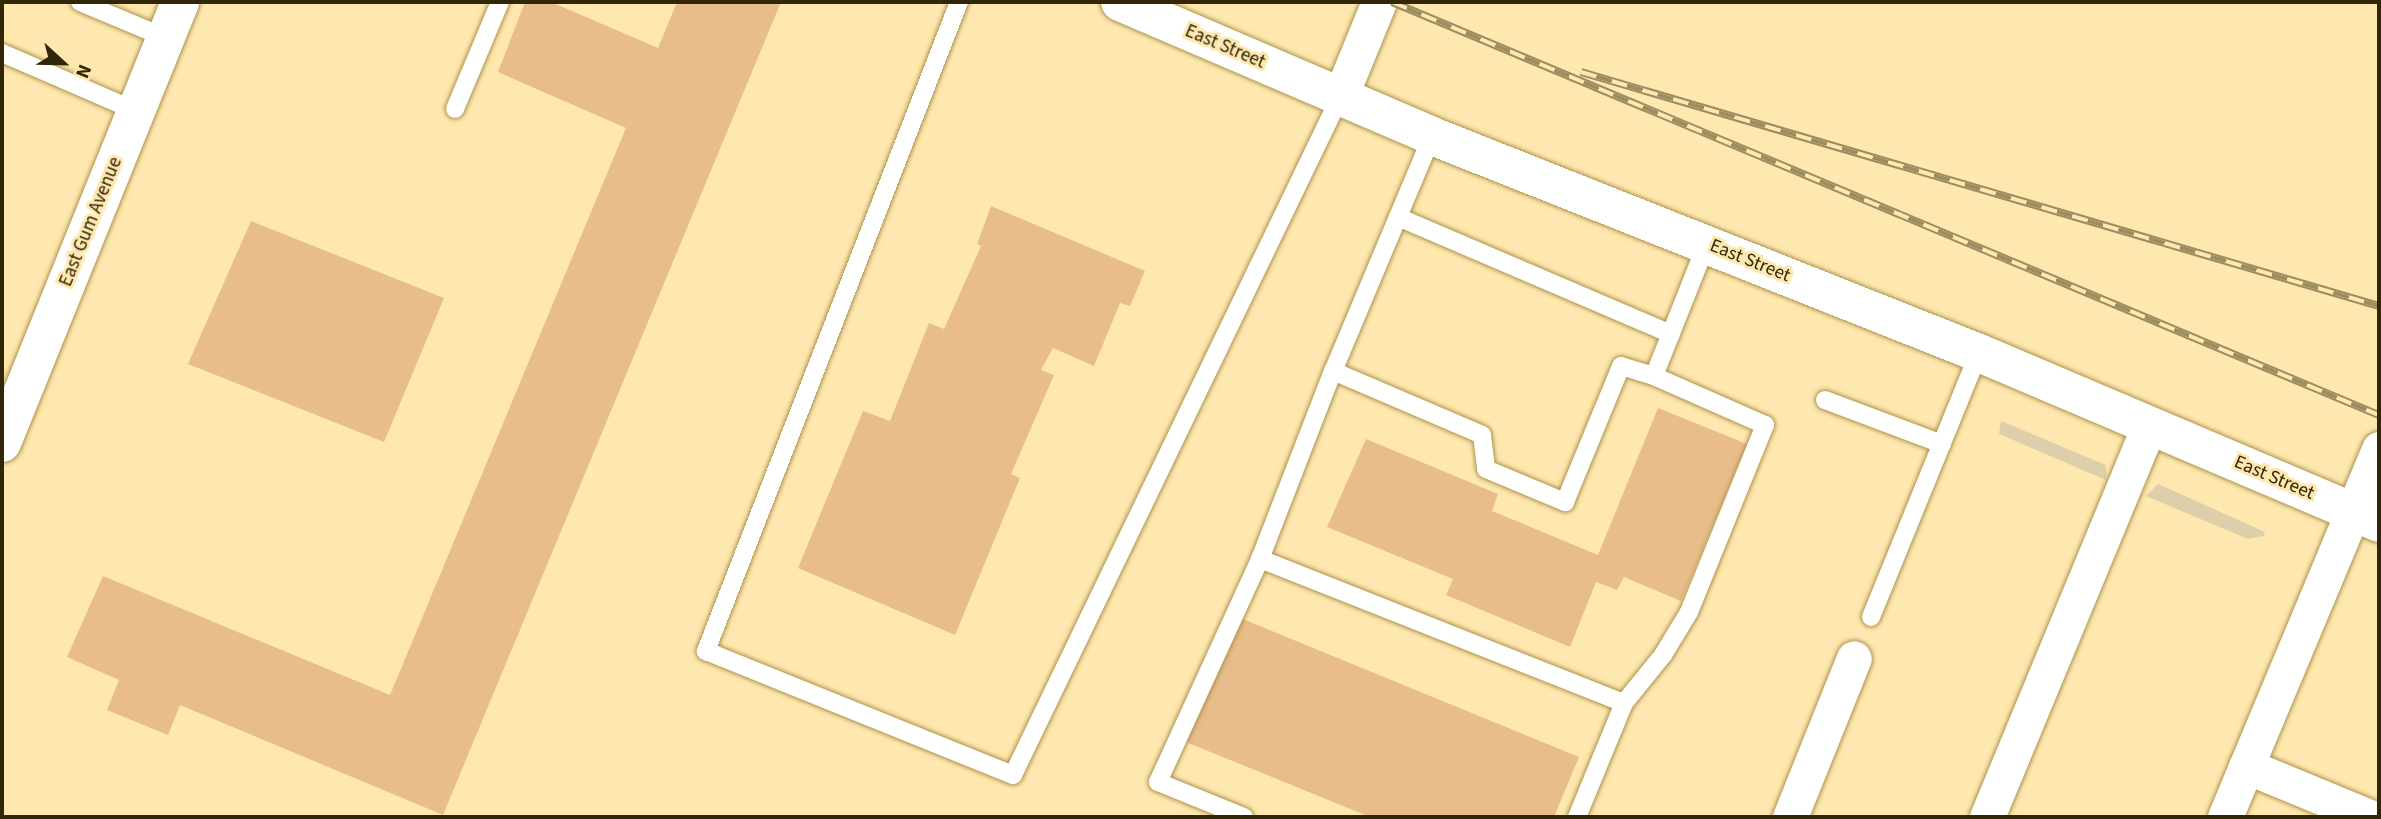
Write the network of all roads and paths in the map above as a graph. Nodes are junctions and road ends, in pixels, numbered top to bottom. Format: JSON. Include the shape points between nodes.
{"nodes":[{"id":1,"x":80,"y":2,"type":"edge"},
{"id":2,"x":180,"y":2,"type":"edge"},
{"id":3,"x":500,"y":2,"type":"edge"},
{"id":4,"x":959,"y":2,"type":"edge"},
{"id":5,"x":1120,"y":2,"type":"edge"},
{"id":6,"x":1379,"y":2,"type":"edge"},
{"id":7,"x":166,"y":38,"type":"junction"},
{"id":8,"x":2,"y":53,"type":"edge"},
{"id":9,"x":1340,"y":97,"type":"junction"},
{"id":10,"x":455,"y":109,"type":"dead end"},
{"id":11,"x":136,"y":111,"type":"junction"},
{"id":12,"x":1432,"y":136,"type":"junction"},
{"id":13,"x":1398,"y":218,"type":"junction"},
{"id":14,"x":1707,"y":243,"type":"junction"},
{"id":15,"x":1671,"y":334,"type":"junction"},
{"id":16,"x":1979,"y":352,"type":"junction"},
{"id":17,"x":1333,"y":371,"type":"junction"},
{"id":18,"x":1654,"y":376,"type":"junction"},
{"id":19,"x":1825,"y":400,"type":"dead end"},
{"id":20,"x":2150,"y":425,"type":"junction"},
{"id":21,"x":2,"y":443,"type":"edge"},
{"id":22,"x":1942,"y":444,"type":"junction"},
{"id":23,"x":2379,"y":449,"type":"edge"},
{"id":24,"x":2366,"y":517,"type":"edge"},
{"id":25,"x":1260,"y":559,"type":"junction"},
{"id":26,"x":1871,"y":617,"type":"dead end"},
{"id":27,"x":1854,"y":658,"type":"dead end"},
{"id":28,"x":1623,"y":703,"type":"junction"},
{"id":29,"x":2246,"y":766,"type":"junction"},
{"id":30,"x":1244,"y":817,"type":"edge"},
{"id":31,"x":1577,"y":817,"type":"edge"},
{"id":32,"x":1790,"y":817,"type":"edge"},
{"id":33,"x":1987,"y":817,"type":"edge"},
{"id":34,"x":2225,"y":817,"type":"edge"},
{"id":35,"x":2370,"y":817,"type":"edge"}],
"edges":[{"from":1,"to":7,"type":"lane"},
{"from":2,"to":7,"type":"main road","name":"East Gum Avenue"},
{"from":3,"to":10,"type":"lane"},
{"from":4,"to":9,"type":"lane","via":[[706,652],[1013,775]]},
{"from":5,"to":9,"type":"main road","name":"East Street"},
{"from":6,"to":9,"type":"street"},
{"from":7,"to":11,"type":"main road","name":"East Gum Avenue"},
{"from":8,"to":11,"type":"lane"},
{"from":9,"to":12,"type":"main road","name":"East Street"},
{"from":11,"to":21,"type":"main road","name":"East Gum Avenue"},
{"from":12,"to":13,"type":"lane"},
{"from":12,"to":14,"type":"main road","name":"East Street"},
{"from":13,"to":15,"type":"lane"},
{"from":13,"to":17,"type":"lane"},
{"from":14,"to":15,"type":"lane"},
{"from":14,"to":16,"type":"main road","name":"East Street"},
{"from":15,"to":18,"type":"lane"},
{"from":16,"to":20,"type":"main road","name":"East Street"},
{"from":16,"to":22,"type":"lane"},
{"from":17,"to":18,"type":"lane","via":[[1482,435],[1486,469],[1565,502],[1621,366]]},
{"from":17,"to":25,"type":"lane"},
{"from":18,"to":28,"type":"lane","via":[[1765,425],[1689,612],[1663,654]]},
{"from":19,"to":22,"type":"lane"},
{"from":20,"to":24,"type":"main road","name":"East Street"},
{"from":20,"to":33,"type":"street"},
{"from":22,"to":26,"type":"lane"},
{"from":23,"to":24,"type":"street"},
{"from":24,"to":29,"type":"street"},
{"from":25,"to":28,"type":"lane"},
{"from":25,"to":30,"type":"lane","via":[[1158,782]]},
{"from":27,"to":32,"type":"street"},
{"from":28,"to":31,"type":"lane"},
{"from":29,"to":34,"type":"street"},
{"from":29,"to":35,"type":"street"}]}
